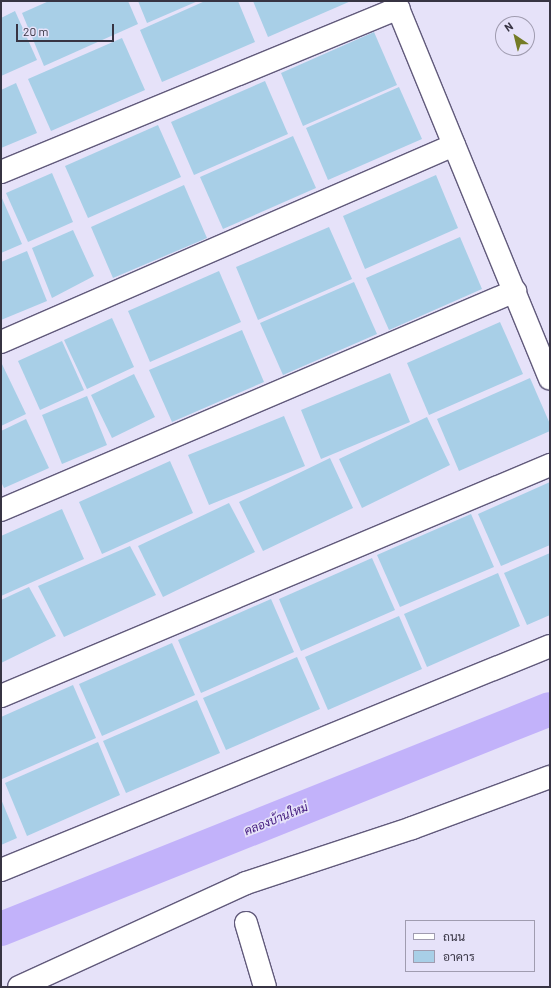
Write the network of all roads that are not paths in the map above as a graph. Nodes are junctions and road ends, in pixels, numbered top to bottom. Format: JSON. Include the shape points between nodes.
{"nodes":[{"id":1,"x":397,"y":4,"type":"edge"},
{"id":2,"x":454,"y":145,"type":"junction"},
{"id":3,"x":1,"y":172,"type":"edge"},
{"id":4,"x":515,"y":291,"type":"junction"},
{"id":5,"x":1,"y":342,"type":"edge"},
{"id":6,"x":550,"y":378,"type":"edge"},
{"id":7,"x":550,"y":465,"type":"edge"},
{"id":8,"x":1,"y":510,"type":"edge"},
{"id":9,"x":550,"y":646,"type":"edge"},
{"id":10,"x":1,"y":696,"type":"edge"},
{"id":11,"x":550,"y":777,"type":"edge"},
{"id":12,"x":1,"y":870,"type":"edge"},
{"id":13,"x":246,"y":923,"type":"dead end"},
{"id":14,"x":20,"y":987,"type":"edge"},
{"id":15,"x":265,"y":987,"type":"edge"}],
"edges":[{"from":1,"to":2,"type":"street"},
{"from":1,"to":3,"type":"street"},
{"from":2,"to":4,"type":"street"},
{"from":2,"to":5,"type":"street"},
{"from":4,"to":6,"type":"street"},
{"from":4,"to":8,"type":"street"},
{"from":7,"to":10,"type":"street"},
{"from":9,"to":12,"type":"street"},
{"from":11,"to":14,"type":"street","via":[[412,828],[246,883]]},
{"from":13,"to":15,"type":"street"}]}
